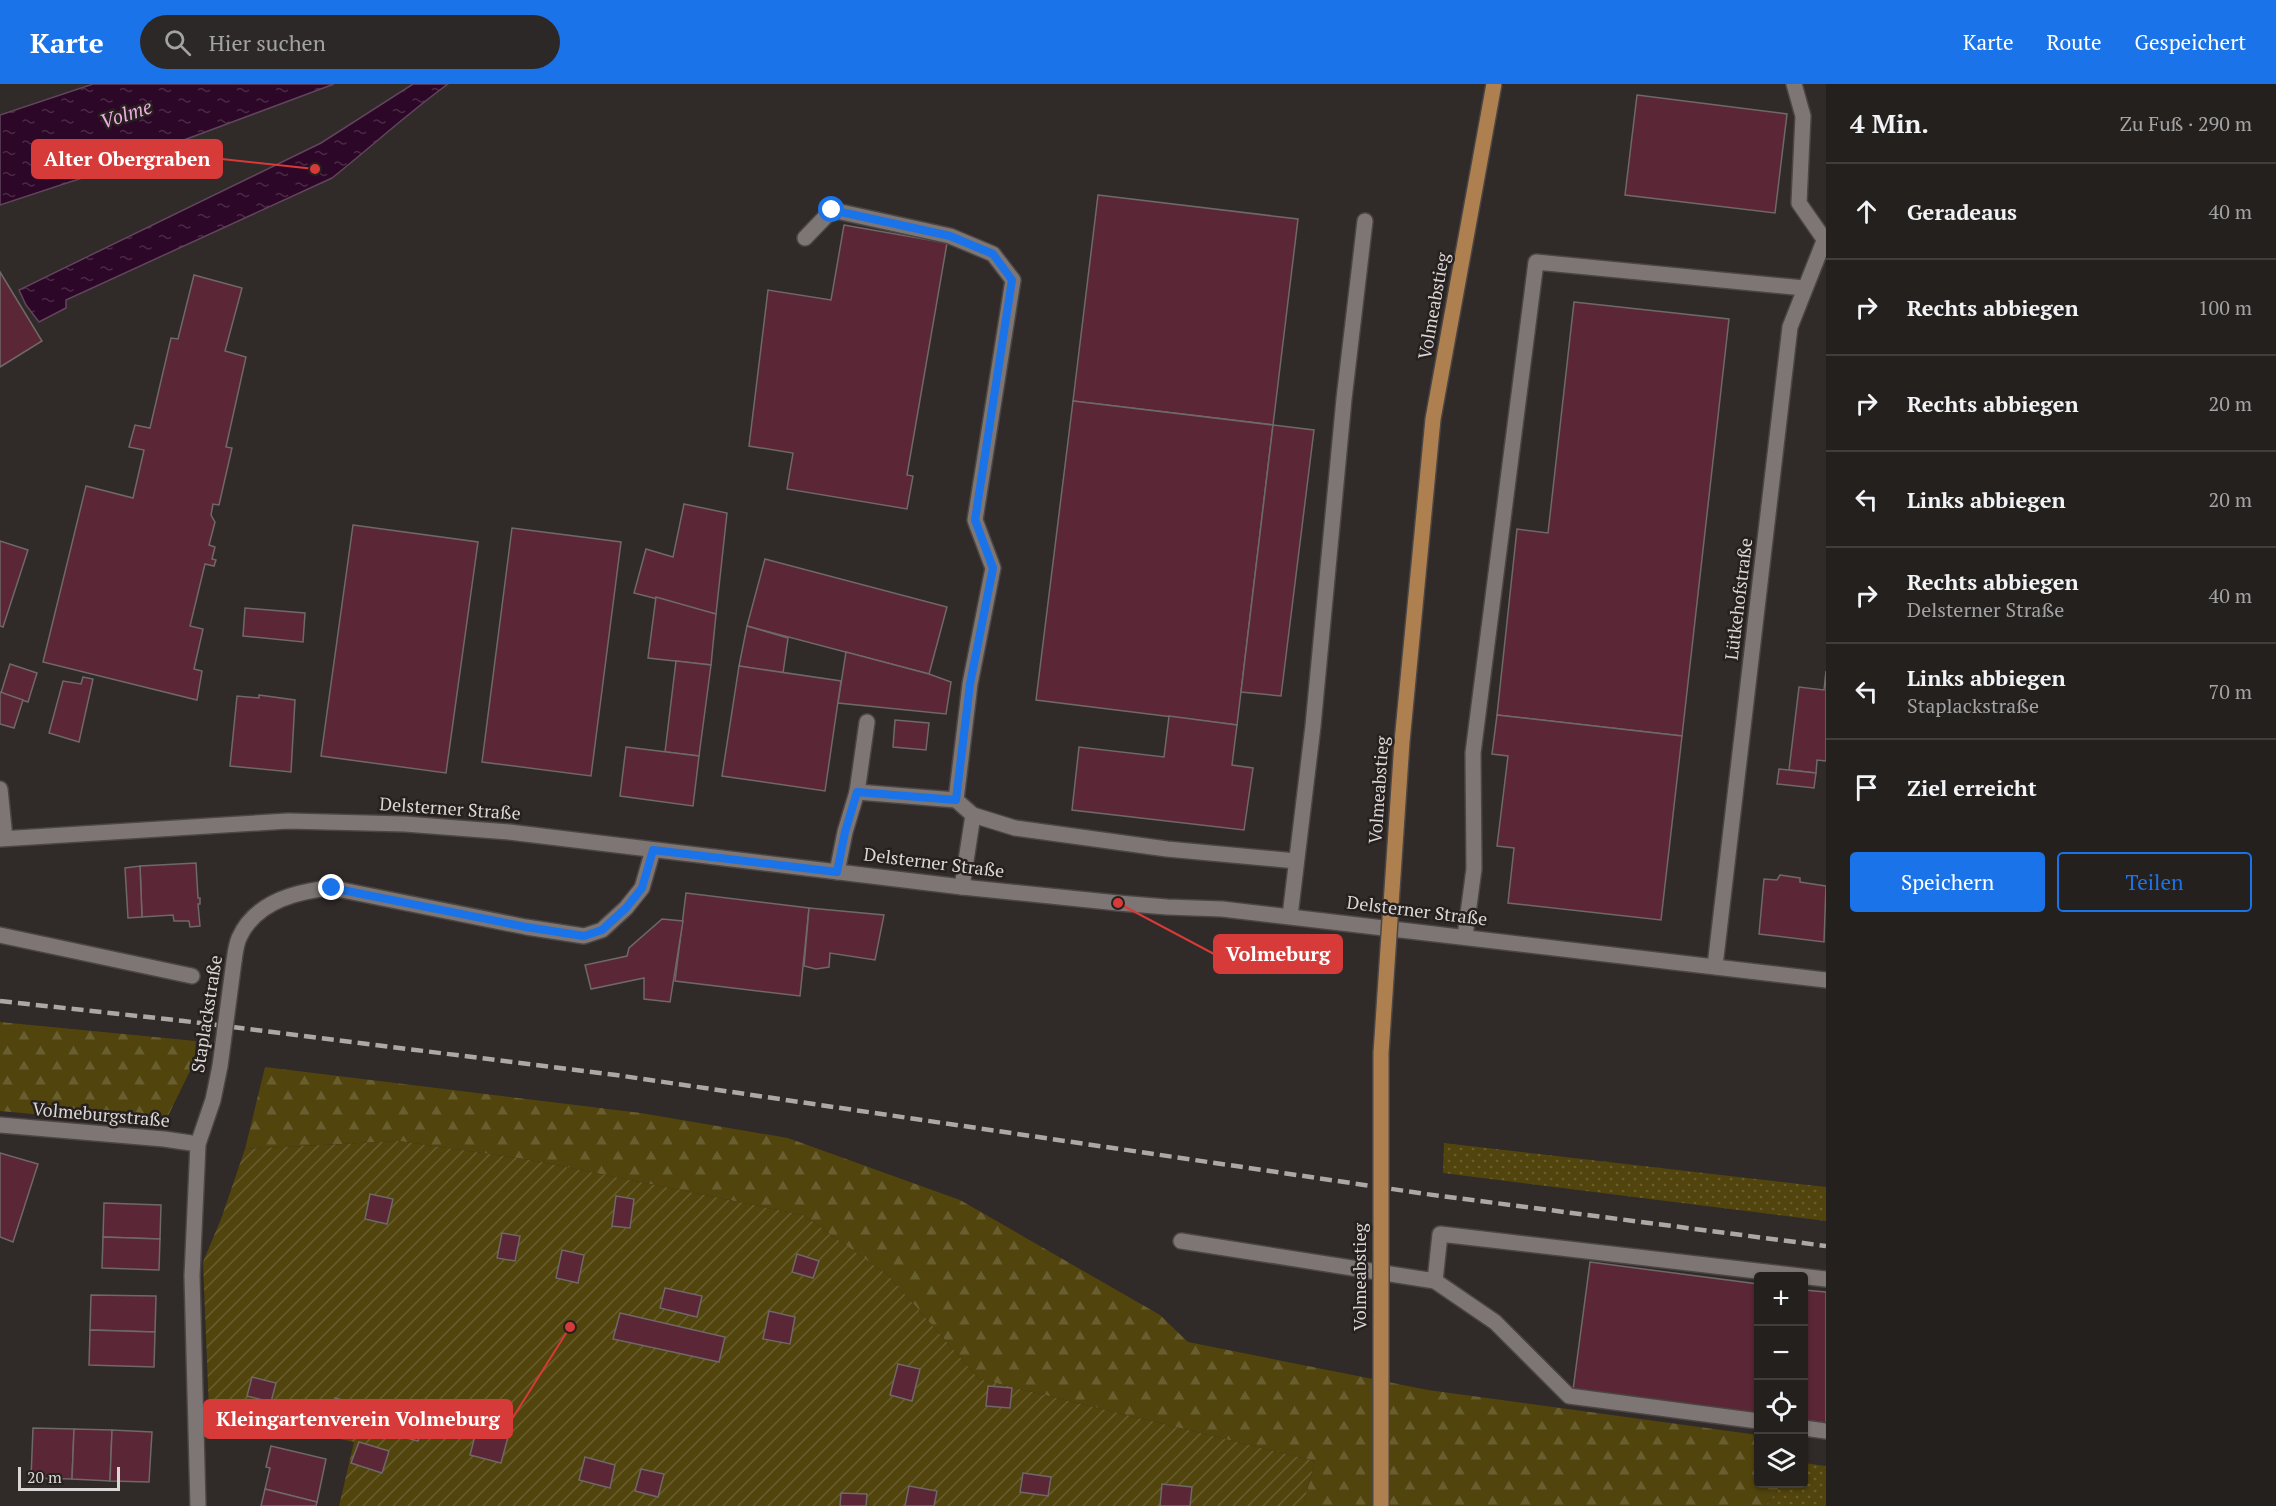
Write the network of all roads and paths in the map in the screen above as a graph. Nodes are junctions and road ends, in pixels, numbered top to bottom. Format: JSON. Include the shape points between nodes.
{"nodes":[{"id":1,"x":1494,"y":84,"type":"edge"},
{"id":2,"x":1794,"y":84,"type":"edge"},
{"id":3,"x":1365,"y":221,"type":"dead end"},
{"id":4,"x":805,"y":238,"type":"dead end"},
{"id":5,"x":1825,"y":241,"type":"edge"},
{"id":6,"x":1804,"y":288,"type":"junction"},
{"id":7,"x":867,"y":722,"type":"dead end"},
{"id":8,"x":0,"y":789,"type":"edge"},
{"id":9,"x":857,"y":792,"type":"junction"},
{"id":10,"x":956,"y":800,"type":"junction"},
{"id":11,"x":972,"y":815,"type":"junction"},
{"id":12,"x":3,"y":838,"type":"edge"},
{"id":13,"x":653,"y":850,"type":"junction"},
{"id":14,"x":1296,"y":861,"type":"junction"},
{"id":15,"x":837,"y":872,"type":"junction"},
{"id":16,"x":962,"y":887,"type":"junction"},
{"id":17,"x":1290,"y":916,"type":"junction"},
{"id":18,"x":0,"y":936,"type":"edge"},
{"id":19,"x":1466,"y":936,"type":"junction"},
{"id":20,"x":1715,"y":966,"type":"junction"},
{"id":21,"x":192,"y":976,"type":"dead end"},
{"id":22,"x":1826,"y":980,"type":"edge"},
{"id":23,"x":0,"y":1125,"type":"edge"},
{"id":24,"x":198,"y":1144,"type":"junction"},
{"id":25,"x":1181,"y":1241,"type":"dead end"},
{"id":26,"x":1826,"y":1279,"type":"edge"},
{"id":27,"x":1435,"y":1281,"type":"junction"},
{"id":28,"x":1754,"y":1421,"type":"edge"},
{"id":29,"x":1808,"y":1429,"type":"edge"},
{"id":30,"x":1826,"y":1431,"type":"edge"},
{"id":31,"x":198,"y":1506,"type":"edge"},
{"id":32,"x":1381,"y":1506,"type":"edge"}],
"edges":[{"from":1,"to":32,"type":"main road","name":"Volmeabstieg","bridge":true,"via":[[1433,419],[1402,742],[1380,1053]]},
{"from":2,"to":5,"type":"street","via":[[1803,116],[1800,203]]},
{"from":3,"to":14,"type":"street"},
{"from":4,"to":10,"type":"street","via":[[832,210],[950,236],[993,254],[1012,280],[975,520],[993,568],[970,684]]},
{"from":5,"to":6,"type":"street","name":"Lütkehofstraße"},
{"from":6,"to":19,"type":"street","via":[[1536,262],[1473,753],[1473,869]]},
{"from":6,"to":20,"type":"street","name":"Lütkehofstraße","via":[[1790,327]]},
{"from":7,"to":9,"type":"street"},
{"from":8,"to":12,"type":"street"},
{"from":9,"to":10,"type":"street"},
{"from":9,"to":15,"type":"street"},
{"from":10,"to":11,"type":"street"},
{"from":11,"to":14,"type":"street","via":[[1015,828],[1167,849]]},
{"from":11,"to":16,"type":"street"},
{"from":12,"to":13,"type":"street","name":"Delsterner Straße","via":[[288,821],[462,828]]},
{"from":13,"to":15,"type":"street","name":"Delsterner Straße"},
{"from":13,"to":24,"type":"street","name":"Staplackstraße","bridge":true,"via":[[642,888],[626,908],[602,930],[584,936],[332,888],[305,890],[279,899],[253,918],[240,937],[220,1066]]},
{"from":14,"to":17,"type":"street"},
{"from":15,"to":16,"type":"street","name":"Delsterner Straße"},
{"from":16,"to":17,"type":"street","name":"Delsterner Straße"},
{"from":17,"to":19,"type":"street","name":"Delsterner Straße"},
{"from":18,"to":21,"type":"street"},
{"from":19,"to":20,"type":"street","name":"Delsterner Straße"},
{"from":20,"to":22,"type":"street","name":"Delsterner Straße"},
{"from":23,"to":24,"type":"street","name":"Volmeburgstraße"},
{"from":24,"to":31,"type":"street","name":"Staplackstraße","via":[[192,1276]]},
{"from":25,"to":27,"type":"street"},
{"from":26,"to":27,"type":"street","via":[[1440,1234]]},
{"from":27,"to":28,"type":"street","via":[[1495,1322],[1569,1396]]},
{"from":29,"to":30,"type":"street"}]}
